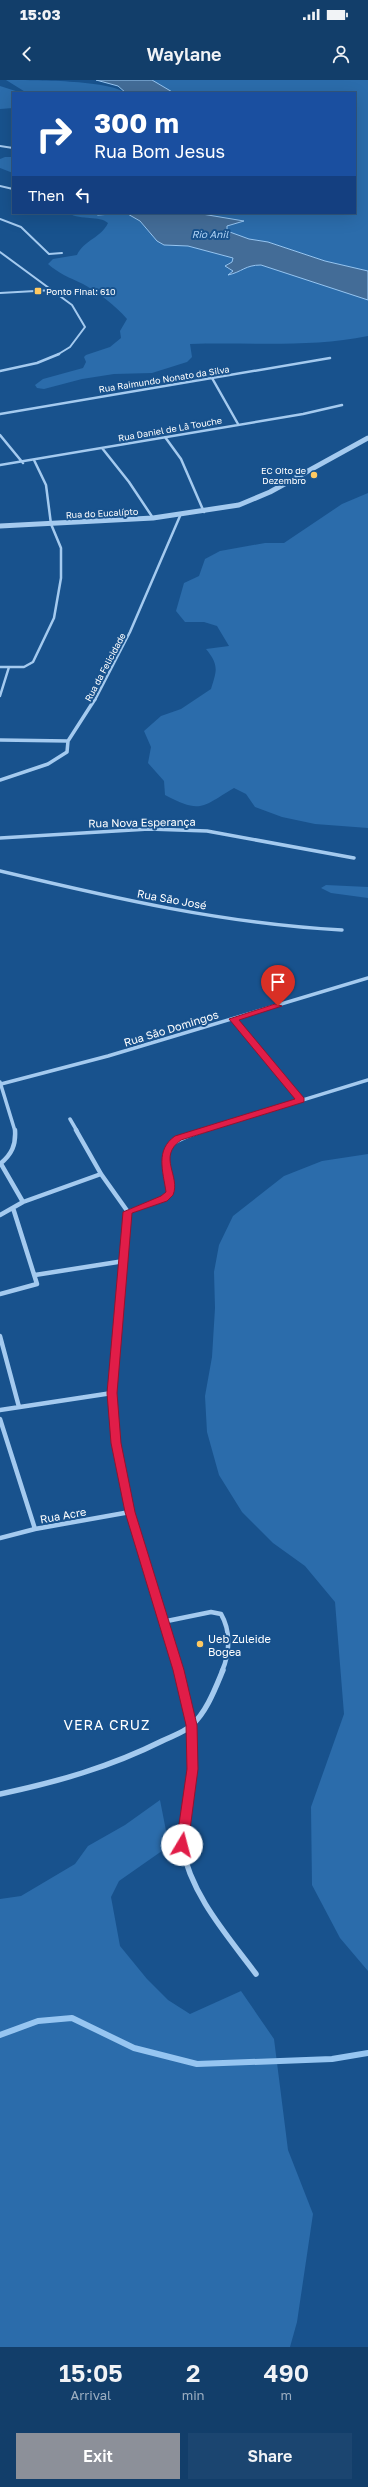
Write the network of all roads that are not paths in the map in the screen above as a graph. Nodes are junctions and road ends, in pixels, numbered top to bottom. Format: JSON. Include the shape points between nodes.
{"nodes":[{"id":1,"x":0,"y":146,"type":"edge"},
{"id":2,"x":12,"y":148,"type":"edge"},
{"id":3,"x":0,"y":186,"type":"edge"},
{"id":4,"x":12,"y":189,"type":"edge"},
{"id":5,"x":0,"y":219,"type":"edge"},
{"id":6,"x":0,"y":252,"type":"edge"},
{"id":7,"x":62,"y":253,"type":"dead end"},
{"id":8,"x":53,"y":290,"type":"junction"},
{"id":9,"x":0,"y":293,"type":"edge"},
{"id":10,"x":330,"y":358,"type":"dead end"},
{"id":11,"x":0,"y":371,"type":"edge"},
{"id":12,"x":212,"y":378,"type":"junction"},
{"id":13,"x":342,"y":405,"type":"dead end"},
{"id":14,"x":0,"y":414,"type":"edge"},
{"id":15,"x":238,"y":424,"type":"junction"},
{"id":16,"x":0,"y":435,"type":"edge"},
{"id":17,"x":165,"y":437,"type":"junction"},
{"id":18,"x":368,"y":438,"type":"edge"},
{"id":19,"x":102,"y":448,"type":"junction"},
{"id":20,"x":34,"y":460,"type":"junction"},
{"id":21,"x":23,"y":463,"type":"junction"},
{"id":22,"x":0,"y":465,"type":"edge"},
{"id":23,"x":204,"y":512,"type":"junction"},
{"id":24,"x":180,"y":516,"type":"junction"},
{"id":25,"x":154,"y":518,"type":"junction"},
{"id":26,"x":51,"y":524,"type":"junction"},
{"id":27,"x":0,"y":526,"type":"edge"},
{"id":28,"x":0,"y":667,"type":"edge"},
{"id":29,"x":9,"y":667,"type":"junction"},
{"id":30,"x":0,"y":696,"type":"edge"},
{"id":31,"x":0,"y":740,"type":"edge"},
{"id":32,"x":68,"y":741,"type":"junction"},
{"id":33,"x":0,"y":780,"type":"edge"},
{"id":34,"x":0,"y":838,"type":"edge"},
{"id":35,"x":354,"y":858,"type":"dead end"},
{"id":36,"x":0,"y":871,"type":"edge"},
{"id":37,"x":342,"y":930,"type":"dead end"},
{"id":38,"x":368,"y":978,"type":"edge"},
{"id":39,"x":234,"y":1019,"type":"junction"},
{"id":40,"x":368,"y":1080,"type":"edge"},
{"id":41,"x":0,"y":1083,"type":"edge"},
{"id":42,"x":301,"y":1100,"type":"junction"},
{"id":43,"x":70,"y":1119,"type":"dead end"},
{"id":44,"x":0,"y":1164,"type":"edge"},
{"id":45,"x":101,"y":1174,"type":"junction"},
{"id":46,"x":23,"y":1202,"type":"junction"},
{"id":47,"x":13,"y":1208,"type":"junction"},
{"id":48,"x":128,"y":1212,"type":"junction"},
{"id":49,"x":0,"y":1215,"type":"edge"},
{"id":50,"x":124,"y":1261,"type":"junction"},
{"id":51,"x":35,"y":1275,"type":"junction"},
{"id":52,"x":0,"y":1294,"type":"edge"},
{"id":53,"x":0,"y":1336,"type":"edge"},
{"id":54,"x":112,"y":1393,"type":"junction"},
{"id":55,"x":20,"y":1407,"type":"junction"},
{"id":56,"x":0,"y":1410,"type":"edge"},
{"id":57,"x":0,"y":1419,"type":"edge"},
{"id":58,"x":130,"y":1512,"type":"junction"},
{"id":59,"x":36,"y":1529,"type":"junction"},
{"id":60,"x":0,"y":1538,"type":"edge"},
{"id":61,"x":162,"y":1622,"type":"junction"},
{"id":62,"x":192,"y":1725,"type":"junction"},
{"id":63,"x":0,"y":1794,"type":"edge"},
{"id":64,"x":256,"y":1974,"type":"dead end"}],
"edges":[{"from":1,"to":2,"type":"street"},
{"from":3,"to":4,"type":"street"},
{"from":5,"to":7,"type":"street","via":[[21,227],[49,254]]},
{"from":6,"to":8,"type":"street"},
{"from":8,"to":9,"type":"street"},
{"from":8,"to":11,"type":"street","via":[[72,305],[81,318],[85,327],[81,336],[72,346],[59,354],[27,366]]},
{"from":10,"to":12,"type":"street","name":"Rua Raimundo Nonato da Silva"},
{"from":12,"to":14,"type":"street","name":"Rua Raimundo Nonato da Silva"},
{"from":12,"to":15,"type":"street"},
{"from":13,"to":15,"type":"street","name":"Rua Daniel de Lã Touche"},
{"from":15,"to":17,"type":"street","name":"Rua Daniel de Lã Touche"},
{"from":16,"to":21,"type":"street"},
{"from":17,"to":19,"type":"street","name":"Rua Daniel de Lã Touche"},
{"from":17,"to":23,"type":"street","via":[[181,459]]},
{"from":18,"to":23,"type":"street","name":"Rua do Eucalípto","via":[[251,501]]},
{"from":19,"to":20,"type":"street","name":"Rua Daniel de Lã Touche"},
{"from":19,"to":25,"type":"street"},
{"from":20,"to":21,"type":"street","name":"Rua Daniel de Lã Touche"},
{"from":20,"to":26,"type":"street","via":[[46,485]]},
{"from":21,"to":22,"type":"street","name":"Rua Daniel de Lã Touche"},
{"from":23,"to":24,"type":"street","name":"Rua do Eucalípto"},
{"from":24,"to":25,"type":"street","name":"Rua do Eucalípto"},
{"from":24,"to":32,"type":"street","name":"Rua da Felicidade","via":[[121,654],[105,686]]},
{"from":25,"to":26,"type":"street","name":"Rua do Eucalípto"},
{"from":26,"to":27,"type":"street","name":"Rua do Eucalípto"},
{"from":26,"to":29,"type":"street","via":[[61,548],[61,578],[54,618],[33,662],[24,666]]},
{"from":28,"to":29,"type":"street"},
{"from":29,"to":30,"type":"street"},
{"from":31,"to":32,"type":"street"},
{"from":32,"to":33,"type":"street","name":"Rua da Felicidade","via":[[65,755],[18,776]]},
{"from":34,"to":35,"type":"street","name":"Rua Nova Esperança","via":[[94,831],[195,830]]},
{"from":36,"to":37,"type":"street","name":"Rua São José","via":[[123,900],[284,928]]},
{"from":38,"to":39,"type":"street","name":"Rua São Domingos"},
{"from":39,"to":41,"type":"street","name":"Rua São Domingos","via":[[108,1056]]},
{"from":39,"to":42,"type":"street"},
{"from":40,"to":42,"type":"street"},
{"from":41,"to":44,"type":"street","via":[[16,1135],[12,1155]]},
{"from":42,"to":48,"type":"street","via":[[178,1138],[170,1144],[165,1156],[170,1193],[164,1199]]},
{"from":43,"to":45,"type":"street"},
{"from":44,"to":46,"type":"street"},
{"from":45,"to":46,"type":"street"},
{"from":45,"to":48,"type":"street"},
{"from":46,"to":47,"type":"street"},
{"from":47,"to":49,"type":"street"},
{"from":47,"to":51,"type":"street"},
{"from":48,"to":50,"type":"street"},
{"from":50,"to":51,"type":"street"},
{"from":50,"to":54,"type":"street"},
{"from":51,"to":52,"type":"street","via":[[35,1286]]},
{"from":53,"to":55,"type":"street"},
{"from":54,"to":55,"type":"street"},
{"from":54,"to":58,"type":"street","via":[[116,1443]]},
{"from":55,"to":56,"type":"street"},
{"from":57,"to":59,"type":"street"},
{"from":58,"to":59,"type":"street","name":"Rua Acre"},
{"from":58,"to":61,"type":"street"},
{"from":59,"to":60,"type":"street","name":"Rua Acre"},
{"from":61,"to":62,"type":"street"},
{"from":61,"to":62,"type":"street","via":[[211,1612],[220,1614],[224,1619],[228,1636],[226,1662],[217,1686]]},
{"from":62,"to":63,"type":"street","via":[[116,1764],[86,1775]]},
{"from":62,"to":64,"type":"street","via":[[192,1769],[182,1845],[188,1867],[210,1912]]}]}
